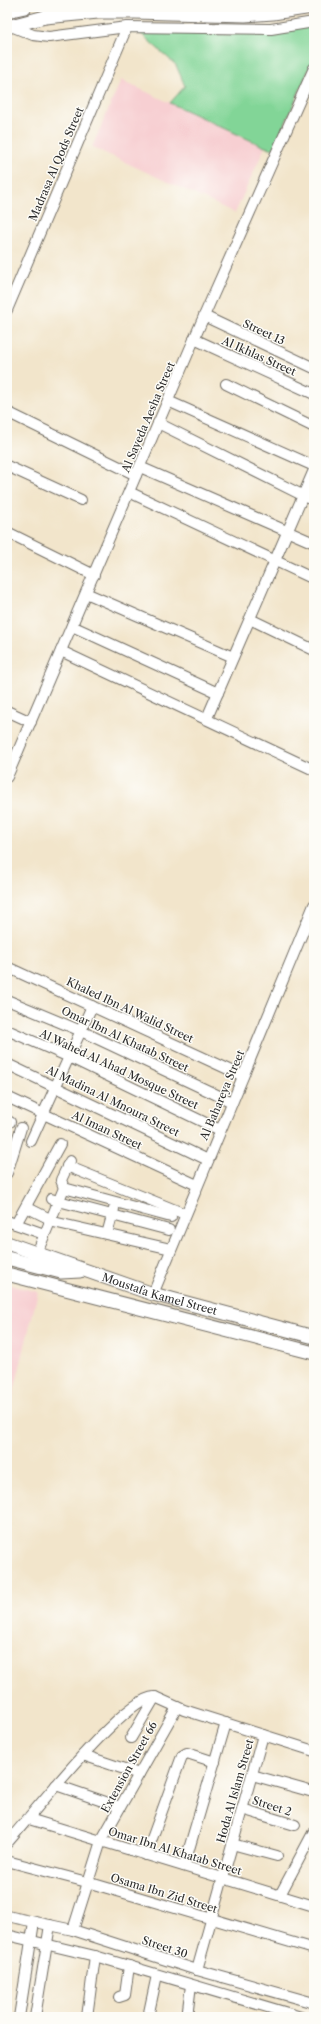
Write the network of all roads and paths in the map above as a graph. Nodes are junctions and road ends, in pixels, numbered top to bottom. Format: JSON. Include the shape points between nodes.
{"nodes":[{"id":1,"x":25,"y":7,"type":"edge"},
{"id":2,"x":266,"y":7,"type":"edge"},
{"id":3,"x":312,"y":7,"type":"edge"},
{"id":4,"x":7,"y":11,"type":"edge"},
{"id":5,"x":314,"y":22,"type":"edge"},
{"id":6,"x":9,"y":26,"type":"edge"},
{"id":7,"x":127,"y":27,"type":"junction"},
{"id":8,"x":271,"y":29,"type":"junction"},
{"id":9,"x":314,"y":68,"type":"edge"},
{"id":10,"x":7,"y":310,"type":"edge"},
{"id":11,"x":204,"y":316,"type":"junction"},
{"id":12,"x":194,"y":340,"type":"junction"},
{"id":13,"x":314,"y":368,"type":"edge"},
{"id":14,"x":226,"y":384,"type":"dead end"},
{"id":15,"x":314,"y":394,"type":"edge"},
{"id":16,"x":168,"y":400,"type":"junction"},
{"id":17,"x":7,"y":412,"type":"edge"},
{"id":18,"x":158,"y":423,"type":"junction"},
{"id":19,"x":314,"y":427,"type":"edge"},
{"id":20,"x":7,"y":466,"type":"edge"},
{"id":21,"x":314,"y":466,"type":"edge"},
{"id":22,"x":314,"y":470,"type":"edge"},
{"id":23,"x":138,"y":471,"type":"junction"},
{"id":24,"x":129,"y":492,"type":"junction"},
{"id":25,"x":303,"y":495,"type":"junction"},
{"id":26,"x":81,"y":500,"type":"dead end"},
{"id":27,"x":314,"y":501,"type":"edge"},
{"id":28,"x":288,"y":530,"type":"junction"},
{"id":29,"x":7,"y":532,"type":"edge"},
{"id":30,"x":314,"y":543,"type":"edge"},
{"id":31,"x":275,"y":560,"type":"junction"},
{"id":32,"x":94,"y":574,"type":"junction"},
{"id":33,"x":314,"y":579,"type":"edge"},
{"id":34,"x":86,"y":593,"type":"junction"},
{"id":35,"x":250,"y":619,"type":"junction"},
{"id":36,"x":72,"y":626,"type":"junction"},
{"id":37,"x":314,"y":650,"type":"edge"},
{"id":38,"x":61,"y":651,"type":"junction"},
{"id":39,"x":233,"y":658,"type":"junction"},
{"id":40,"x":218,"y":693,"type":"junction"},
{"id":41,"x":7,"y":711,"type":"edge"},
{"id":42,"x":207,"y":718,"type":"junction"},
{"id":43,"x":31,"y":722,"type":"junction"},
{"id":44,"x":314,"y":770,"type":"edge"},
{"id":45,"x":7,"y":777,"type":"edge"},
{"id":46,"x":314,"y":905,"type":"edge"},
{"id":47,"x":7,"y":967,"type":"edge"},
{"id":48,"x":7,"y":1000,"type":"edge"},
{"id":49,"x":92,"y":1006,"type":"junction"},
{"id":50,"x":7,"y":1030,"type":"edge"},
{"id":51,"x":81,"y":1031,"type":"junction"},
{"id":52,"x":69,"y":1057,"type":"junction"},
{"id":53,"x":7,"y":1064,"type":"edge"},
{"id":54,"x":243,"y":1076,"type":"junction"},
{"id":55,"x":56,"y":1087,"type":"junction"},
{"id":56,"x":7,"y":1097,"type":"edge"},
{"id":57,"x":232,"y":1102,"type":"junction"},
{"id":58,"x":44,"y":1114,"type":"junction"},
{"id":59,"x":21,"y":1128,"type":"dead end"},
{"id":60,"x":220,"y":1130,"type":"junction"},
{"id":61,"x":31,"y":1141,"type":"dead end"},
{"id":62,"x":60,"y":1144,"type":"dead end"},
{"id":63,"x":208,"y":1160,"type":"junction"},
{"id":64,"x":7,"y":1173,"type":"edge"},
{"id":65,"x":197,"y":1185,"type":"junction"},
{"id":66,"x":64,"y":1188,"type":"junction"},
{"id":67,"x":55,"y":1200,"type":"junction"},
{"id":68,"x":116,"y":1202,"type":"junction"},
{"id":69,"x":26,"y":1207,"type":"junction"},
{"id":70,"x":172,"y":1213,"type":"junction"},
{"id":71,"x":185,"y":1214,"type":"junction"},
{"id":72,"x":112,"y":1215,"type":"junction"},
{"id":73,"x":50,"y":1220,"type":"junction"},
{"id":74,"x":11,"y":1223,"type":"edge"},
{"id":75,"x":169,"y":1230,"type":"junction"},
{"id":76,"x":44,"y":1234,"type":"junction"},
{"id":77,"x":107,"y":1234,"type":"junction"},
{"id":78,"x":7,"y":1243,"type":"edge"},
{"id":79,"x":168,"y":1248,"type":"junction"},
{"id":80,"x":37,"y":1253,"type":"junction"},
{"id":81,"x":7,"y":1258,"type":"edge"},
{"id":82,"x":86,"y":1270,"type":"junction"},
{"id":83,"x":7,"y":1274,"type":"edge"},
{"id":84,"x":153,"y":1294,"type":"junction"},
{"id":85,"x":314,"y":1337,"type":"edge"},
{"id":86,"x":314,"y":1353,"type":"edge"},
{"id":87,"x":155,"y":1697,"type":"junction"},
{"id":88,"x":177,"y":1707,"type":"junction"},
{"id":89,"x":226,"y":1724,"type":"junction"},
{"id":90,"x":263,"y":1735,"type":"junction"},
{"id":91,"x":131,"y":1738,"type":"dead end"},
{"id":92,"x":314,"y":1751,"type":"edge"},
{"id":93,"x":83,"y":1755,"type":"junction"},
{"id":94,"x":215,"y":1762,"type":"junction"},
{"id":95,"x":139,"y":1774,"type":"junction"},
{"id":96,"x":252,"y":1775,"type":"junction"},
{"id":97,"x":56,"y":1785,"type":"junction"},
{"id":98,"x":313,"y":1792,"type":"edge"},
{"id":99,"x":120,"y":1807,"type":"junction"},
{"id":100,"x":242,"y":1809,"type":"junction"},
{"id":101,"x":29,"y":1819,"type":"junction"},
{"id":102,"x":295,"y":1826,"type":"dead end"},
{"id":103,"x":314,"y":1831,"type":"edge"},
{"id":104,"x":101,"y":1841,"type":"junction"},
{"id":105,"x":7,"y":1843,"type":"edge"},
{"id":106,"x":232,"y":1844,"type":"junction"},
{"id":107,"x":146,"y":1855,"type":"junction"},
{"id":108,"x":277,"y":1856,"type":"dead end"},
{"id":109,"x":7,"y":1861,"type":"edge"},
{"id":110,"x":184,"y":1866,"type":"junction"},
{"id":111,"x":223,"y":1878,"type":"junction"},
{"id":112,"x":87,"y":1882,"type":"junction"},
{"id":113,"x":280,"y":1895,"type":"junction"},
{"id":114,"x":314,"y":1906,"type":"edge"},
{"id":115,"x":7,"y":1916,"type":"edge"},
{"id":116,"x":211,"y":1920,"type":"junction"},
{"id":117,"x":34,"y":1922,"type":"junction"},
{"id":118,"x":50,"y":1925,"type":"junction"},
{"id":119,"x":73,"y":1930,"type":"junction"},
{"id":120,"x":7,"y":1935,"type":"edge"},
{"id":121,"x":31,"y":1940,"type":"junction"},
{"id":122,"x":47,"y":1943,"type":"junction"},
{"id":123,"x":314,"y":1950,"type":"edge"},
{"id":124,"x":95,"y":1956,"type":"junction"},
{"id":125,"x":129,"y":1966,"type":"junction"},
{"id":126,"x":197,"y":1970,"type":"junction"},
{"id":127,"x":157,"y":1975,"type":"junction"},
{"id":128,"x":191,"y":1985,"type":"junction"},
{"id":129,"x":119,"y":1997,"type":"dead end"},
{"id":130,"x":314,"y":2003,"type":"edge"},
{"id":131,"x":295,"y":2016,"type":"edge"},
{"id":132,"x":19,"y":2017,"type":"edge"},
{"id":133,"x":35,"y":2017,"type":"edge"},
{"id":134,"x":87,"y":2017,"type":"edge"},
{"id":135,"x":148,"y":2017,"type":"edge"},
{"id":136,"x":187,"y":2017,"type":"edge"}],
"edges":[{"from":1,"to":4,"type":"main road"},
{"from":2,"to":8,"type":"street"},
{"from":3,"to":6,"type":"main road","bridge":true,"via":[[245,15],[112,12],[45,17]]},
{"from":5,"to":8,"type":"street"},
{"from":6,"to":7,"type":"street","via":[[33,35],[49,37]]},
{"from":7,"to":8,"type":"street"},
{"from":7,"to":10,"type":"street","name":"Madrasa Al Qods Street"},
{"from":9,"to":11,"type":"street","name":"Al Sayeda Aesha Street"},
{"from":11,"to":12,"type":"street","name":"Al Sayeda Aesha Street"},
{"from":11,"to":13,"type":"street","name":"Street 13"},
{"from":12,"to":15,"type":"street","name":"Al Ikhlas Street"},
{"from":12,"to":16,"type":"street","name":"Al Sayeda Aesha Street"},
{"from":14,"to":19,"type":"street"},
{"from":16,"to":18,"type":"street","name":"Al Sayeda Aesha Street"},
{"from":16,"to":21,"type":"street"},
{"from":17,"to":23,"type":"street"},
{"from":18,"to":23,"type":"street","name":"Al Sayeda Aesha Street"},
{"from":18,"to":25,"type":"street"},
{"from":20,"to":26,"type":"street"},
{"from":22,"to":25,"type":"street"},
{"from":23,"to":24,"type":"street","name":"Al Sayeda Aesha Street"},
{"from":23,"to":28,"type":"street"},
{"from":24,"to":31,"type":"street"},
{"from":24,"to":32,"type":"street","name":"Al Sayeda Aesha Street"},
{"from":25,"to":27,"type":"street"},
{"from":25,"to":28,"type":"street"},
{"from":28,"to":30,"type":"street"},
{"from":28,"to":31,"type":"street"},
{"from":29,"to":32,"type":"street"},
{"from":31,"to":33,"type":"street"},
{"from":31,"to":35,"type":"street"},
{"from":32,"to":34,"type":"street","name":"Al Sayeda Aesha Street"},
{"from":34,"to":36,"type":"street","name":"Al Sayeda Aesha Street"},
{"from":34,"to":39,"type":"street"},
{"from":35,"to":37,"type":"street"},
{"from":35,"to":39,"type":"street"},
{"from":36,"to":38,"type":"street","name":"Al Sayeda Aesha Street"},
{"from":36,"to":40,"type":"street"},
{"from":38,"to":42,"type":"street"},
{"from":38,"to":43,"type":"street","name":"Al Sayeda Aesha Street"},
{"from":39,"to":40,"type":"street"},
{"from":40,"to":42,"type":"street"},
{"from":41,"to":43,"type":"street"},
{"from":42,"to":44,"type":"street"},
{"from":43,"to":45,"type":"street","name":"Al Sayeda Aesha Street"},
{"from":46,"to":54,"type":"street","name":"Al Bahareya Street"},
{"from":47,"to":49,"type":"street","name":"Khaled Ibn Al Walid Street"},
{"from":48,"to":51,"type":"street","name":"Omar Ibn Al Khatab Street"},
{"from":49,"to":51,"type":"street"},
{"from":49,"to":54,"type":"street","name":"Khaled Ibn Al Walid Street"},
{"from":50,"to":52,"type":"street","name":"Al Wahed Al Ahad Mosque Street"},
{"from":51,"to":52,"type":"street"},
{"from":51,"to":57,"type":"street","name":"Omar Ibn Al Khatab Street"},
{"from":52,"to":55,"type":"street"},
{"from":52,"to":60,"type":"street","name":"Al Wahed Al Ahad Mosque Street"},
{"from":53,"to":55,"type":"street","name":"Al Madina Al Mnoura Street"},
{"from":54,"to":57,"type":"street","name":"Al Bahareya Street"},
{"from":55,"to":58,"type":"street"},
{"from":55,"to":63,"type":"street","name":"Al Madina Al Mnoura Street"},
{"from":56,"to":58,"type":"street","name":"Al Iman Street"},
{"from":57,"to":60,"type":"street","name":"Al Bahareya Street"},
{"from":58,"to":61,"type":"street"},
{"from":58,"to":65,"type":"street","name":"Al Iman Street"},
{"from":59,"to":64,"type":"street"},
{"from":60,"to":63,"type":"street","name":"Al Bahareya Street"},
{"from":62,"to":69,"type":"street"},
{"from":63,"to":65,"type":"street","name":"Al Bahareya Street"},
{"from":65,"to":71,"type":"street","name":"Al Bahareya Street"},
{"from":66,"to":67,"type":"street"},
{"from":66,"to":68,"type":"street"},
{"from":66,"to":70,"type":"street","via":[[61,1180],[68,1164]]},
{"from":67,"to":72,"type":"street"},
{"from":67,"to":73,"type":"street"},
{"from":68,"to":70,"type":"street"},
{"from":68,"to":72,"type":"street"},
{"from":69,"to":73,"type":"street"},
{"from":69,"to":74,"type":"street"},
{"from":70,"to":71,"type":"street"},
{"from":70,"to":75,"type":"street"},
{"from":71,"to":79,"type":"street","name":"Al Bahareya Street"},
{"from":72,"to":75,"type":"street"},
{"from":72,"to":77,"type":"street"},
{"from":73,"to":76,"type":"street"},
{"from":73,"to":77,"type":"street"},
{"from":74,"to":76,"type":"street"},
{"from":75,"to":79,"type":"street"},
{"from":76,"to":80,"type":"street"},
{"from":77,"to":79,"type":"street"},
{"from":78,"to":80,"type":"main road","name":"Moustafa Kamel Street"},
{"from":79,"to":84,"type":"street","name":"Al Bahareya Street"},
{"from":80,"to":82,"type":"main road","name":"Moustafa Kamel Street"},
{"from":81,"to":82,"type":"main road","via":[[61,1272]]},
{"from":82,"to":84,"type":"main road","name":"Moustafa Kamel Street"},
{"from":83,"to":86,"type":"main road","name":"Moustafa Kamel Street"},
{"from":84,"to":85,"type":"main road","name":"Moustafa Kamel Street"},
{"from":87,"to":88,"type":"street"},
{"from":87,"to":91,"type":"street"},
{"from":87,"to":93,"type":"street","via":[[147,1698],[131,1709]]},
{"from":88,"to":89,"type":"street"},
{"from":88,"to":95,"type":"street","name":"Extension Street 66"},
{"from":89,"to":90,"type":"street"},
{"from":89,"to":94,"type":"street"},
{"from":90,"to":92,"type":"street"},
{"from":90,"to":96,"type":"street","name":"Hoda Al Islam Street"},
{"from":93,"to":95,"type":"street"},
{"from":93,"to":97,"type":"street"},
{"from":94,"to":107,"type":"street","via":[[188,1753],[182,1756]]},
{"from":94,"to":110,"type":"street"},
{"from":95,"to":99,"type":"street","name":"Extension Street 66"},
{"from":96,"to":98,"type":"street"},
{"from":96,"to":100,"type":"street","name":"Hoda Al Islam Street"},
{"from":97,"to":99,"type":"street"},
{"from":97,"to":101,"type":"street"},
{"from":99,"to":104,"type":"street","name":"Extension Street 66"},
{"from":100,"to":102,"type":"street","name":"Street 2"},
{"from":100,"to":106,"type":"street","name":"Hoda Al Islam Street"},
{"from":101,"to":104,"type":"street","name":"Omar Ibn Al Khatab Street"},
{"from":101,"to":105,"type":"street"},
{"from":103,"to":113,"type":"street"},
{"from":104,"to":107,"type":"street","name":"Omar Ibn Al Khatab Street"},
{"from":104,"to":112,"type":"street","name":"Extension Street 66"},
{"from":106,"to":108,"type":"street"},
{"from":106,"to":111,"type":"street","name":"Hoda Al Islam Street"},
{"from":107,"to":110,"type":"street","name":"Omar Ibn Al Khatab Street"},
{"from":109,"to":112,"type":"street","name":"Osama Ibn Zid Street"},
{"from":110,"to":111,"type":"street","name":"Omar Ibn Al Khatab Street"},
{"from":111,"to":113,"type":"street","name":"Omar Ibn Al Khatab Street"},
{"from":111,"to":116,"type":"street","name":"Hoda Al Islam Street"},
{"from":112,"to":116,"type":"street","name":"Osama Ibn Zid Street"},
{"from":112,"to":119,"type":"street","name":"Extension Street 66"},
{"from":113,"to":114,"type":"street","name":"Omar Ibn Al Khatab Street"},
{"from":115,"to":117,"type":"street","name":"Street 30"},
{"from":116,"to":123,"type":"street","name":"Osama Ibn Zid Street"},
{"from":116,"to":126,"type":"street","name":"Hoda Al Islam Street"},
{"from":117,"to":118,"type":"street","name":"Street 30"},
{"from":117,"to":121,"type":"street"},
{"from":118,"to":119,"type":"street","name":"Street 30"},
{"from":118,"to":122,"type":"street"},
{"from":119,"to":126,"type":"street","name":"Street 30"},
{"from":120,"to":121,"type":"street"},
{"from":121,"to":122,"type":"street"},
{"from":121,"to":132,"type":"street"},
{"from":122,"to":124,"type":"street"},
{"from":122,"to":133,"type":"street"},
{"from":124,"to":125,"type":"street"},
{"from":124,"to":134,"type":"street"},
{"from":125,"to":127,"type":"street"},
{"from":125,"to":129,"type":"street","via":[[125,1995]]},
{"from":126,"to":130,"type":"street","name":"Street 30"},
{"from":127,"to":128,"type":"street"},
{"from":127,"to":135,"type":"street"},
{"from":128,"to":131,"type":"street"},
{"from":128,"to":136,"type":"street"}]}
